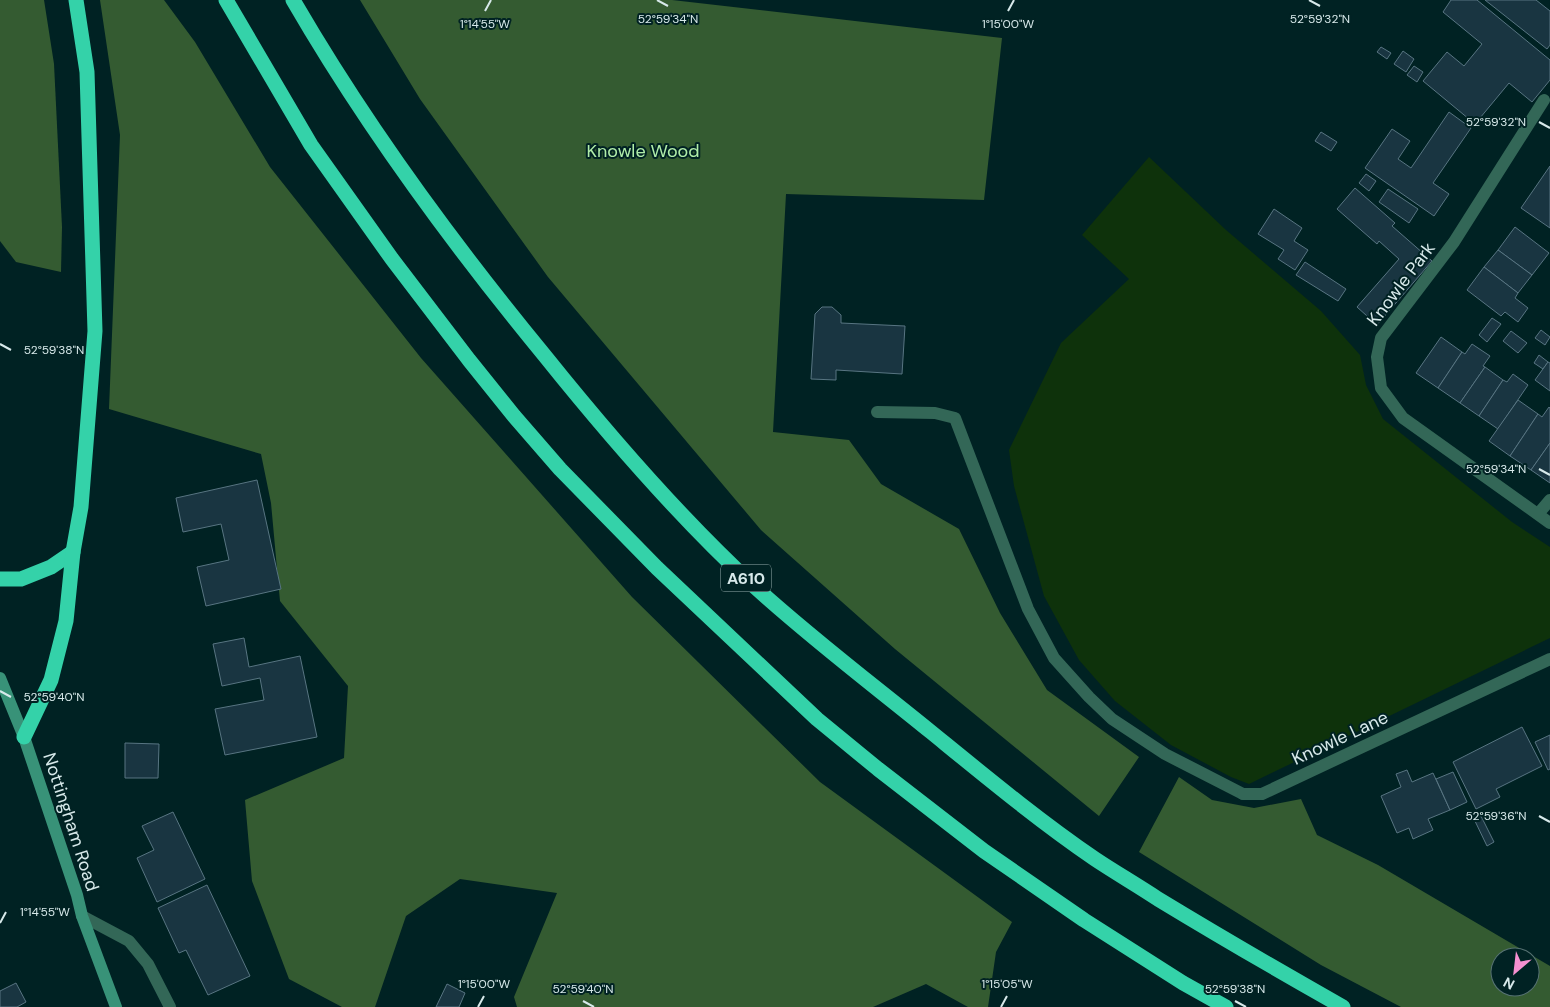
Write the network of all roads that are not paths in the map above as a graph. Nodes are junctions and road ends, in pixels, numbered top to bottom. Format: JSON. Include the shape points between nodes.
{"nodes":[{"id":1,"x":76,"y":0,"type":"edge"},
{"id":2,"x":226,"y":0,"type":"edge"},
{"id":3,"x":292,"y":0,"type":"edge"},
{"id":4,"x":1547,"y":102,"type":"edge"},
{"id":5,"x":877,"y":412,"type":"dead end"},
{"id":6,"x":1550,"y":500,"type":"edge"},
{"id":7,"x":1538,"y":514,"type":"junction"},
{"id":8,"x":1550,"y":523,"type":"edge"},
{"id":9,"x":73,"y":552,"type":"junction"},
{"id":10,"x":0,"y":579,"type":"edge"},
{"id":11,"x":1550,"y":659,"type":"edge"},
{"id":12,"x":0,"y":678,"type":"edge"},
{"id":13,"x":24,"y":737,"type":"junction"},
{"id":14,"x":82,"y":916,"type":"junction"},
{"id":15,"x":116,"y":1007,"type":"edge"},
{"id":16,"x":170,"y":1007,"type":"edge"},
{"id":17,"x":1226,"y":1007,"type":"edge"},
{"id":18,"x":1344,"y":1007,"type":"edge"}],
"edges":[{"from":1,"to":9,"type":"highway","via":[[87,72],[95,331],[81,507]]},
{"from":2,"to":17,"type":"highway","via":[[312,145],[392,259],[521,424],[560,469],[650,560],[818,719],[878,769],[984,851],[1084,920]]},
{"from":3,"to":18,"type":"highway","number":"A610","via":[[378,136],[511,315],[619,446],[748,580],[1006,793],[1096,860]]},
{"from":4,"to":7,"type":"street","name":"Knowle Park","via":[[1454,242],[1381,338],[1377,357],[1381,388],[1403,418]]},
{"from":5,"to":11,"type":"street","name":"Knowle Lane","via":[[935,412],[955,418],[1028,610],[1054,658],[1112,719],[1165,754],[1243,794],[1262,794]]},
{"from":6,"to":7,"type":"street"},
{"from":7,"to":8,"type":"street","name":"Knowle Park"},
{"from":9,"to":10,"type":"highway","via":[[51,567],[29,576]]},
{"from":9,"to":13,"type":"highway","via":[[66,621],[51,680]]},
{"from":12,"to":13,"type":"street","name":"Nottingham Road"},
{"from":13,"to":14,"type":"street","name":"Nottingham Road"},
{"from":14,"to":15,"type":"street","name":"Nottingham Road"},
{"from":14,"to":16,"type":"street","via":[[129,941],[148,964]]}]}
